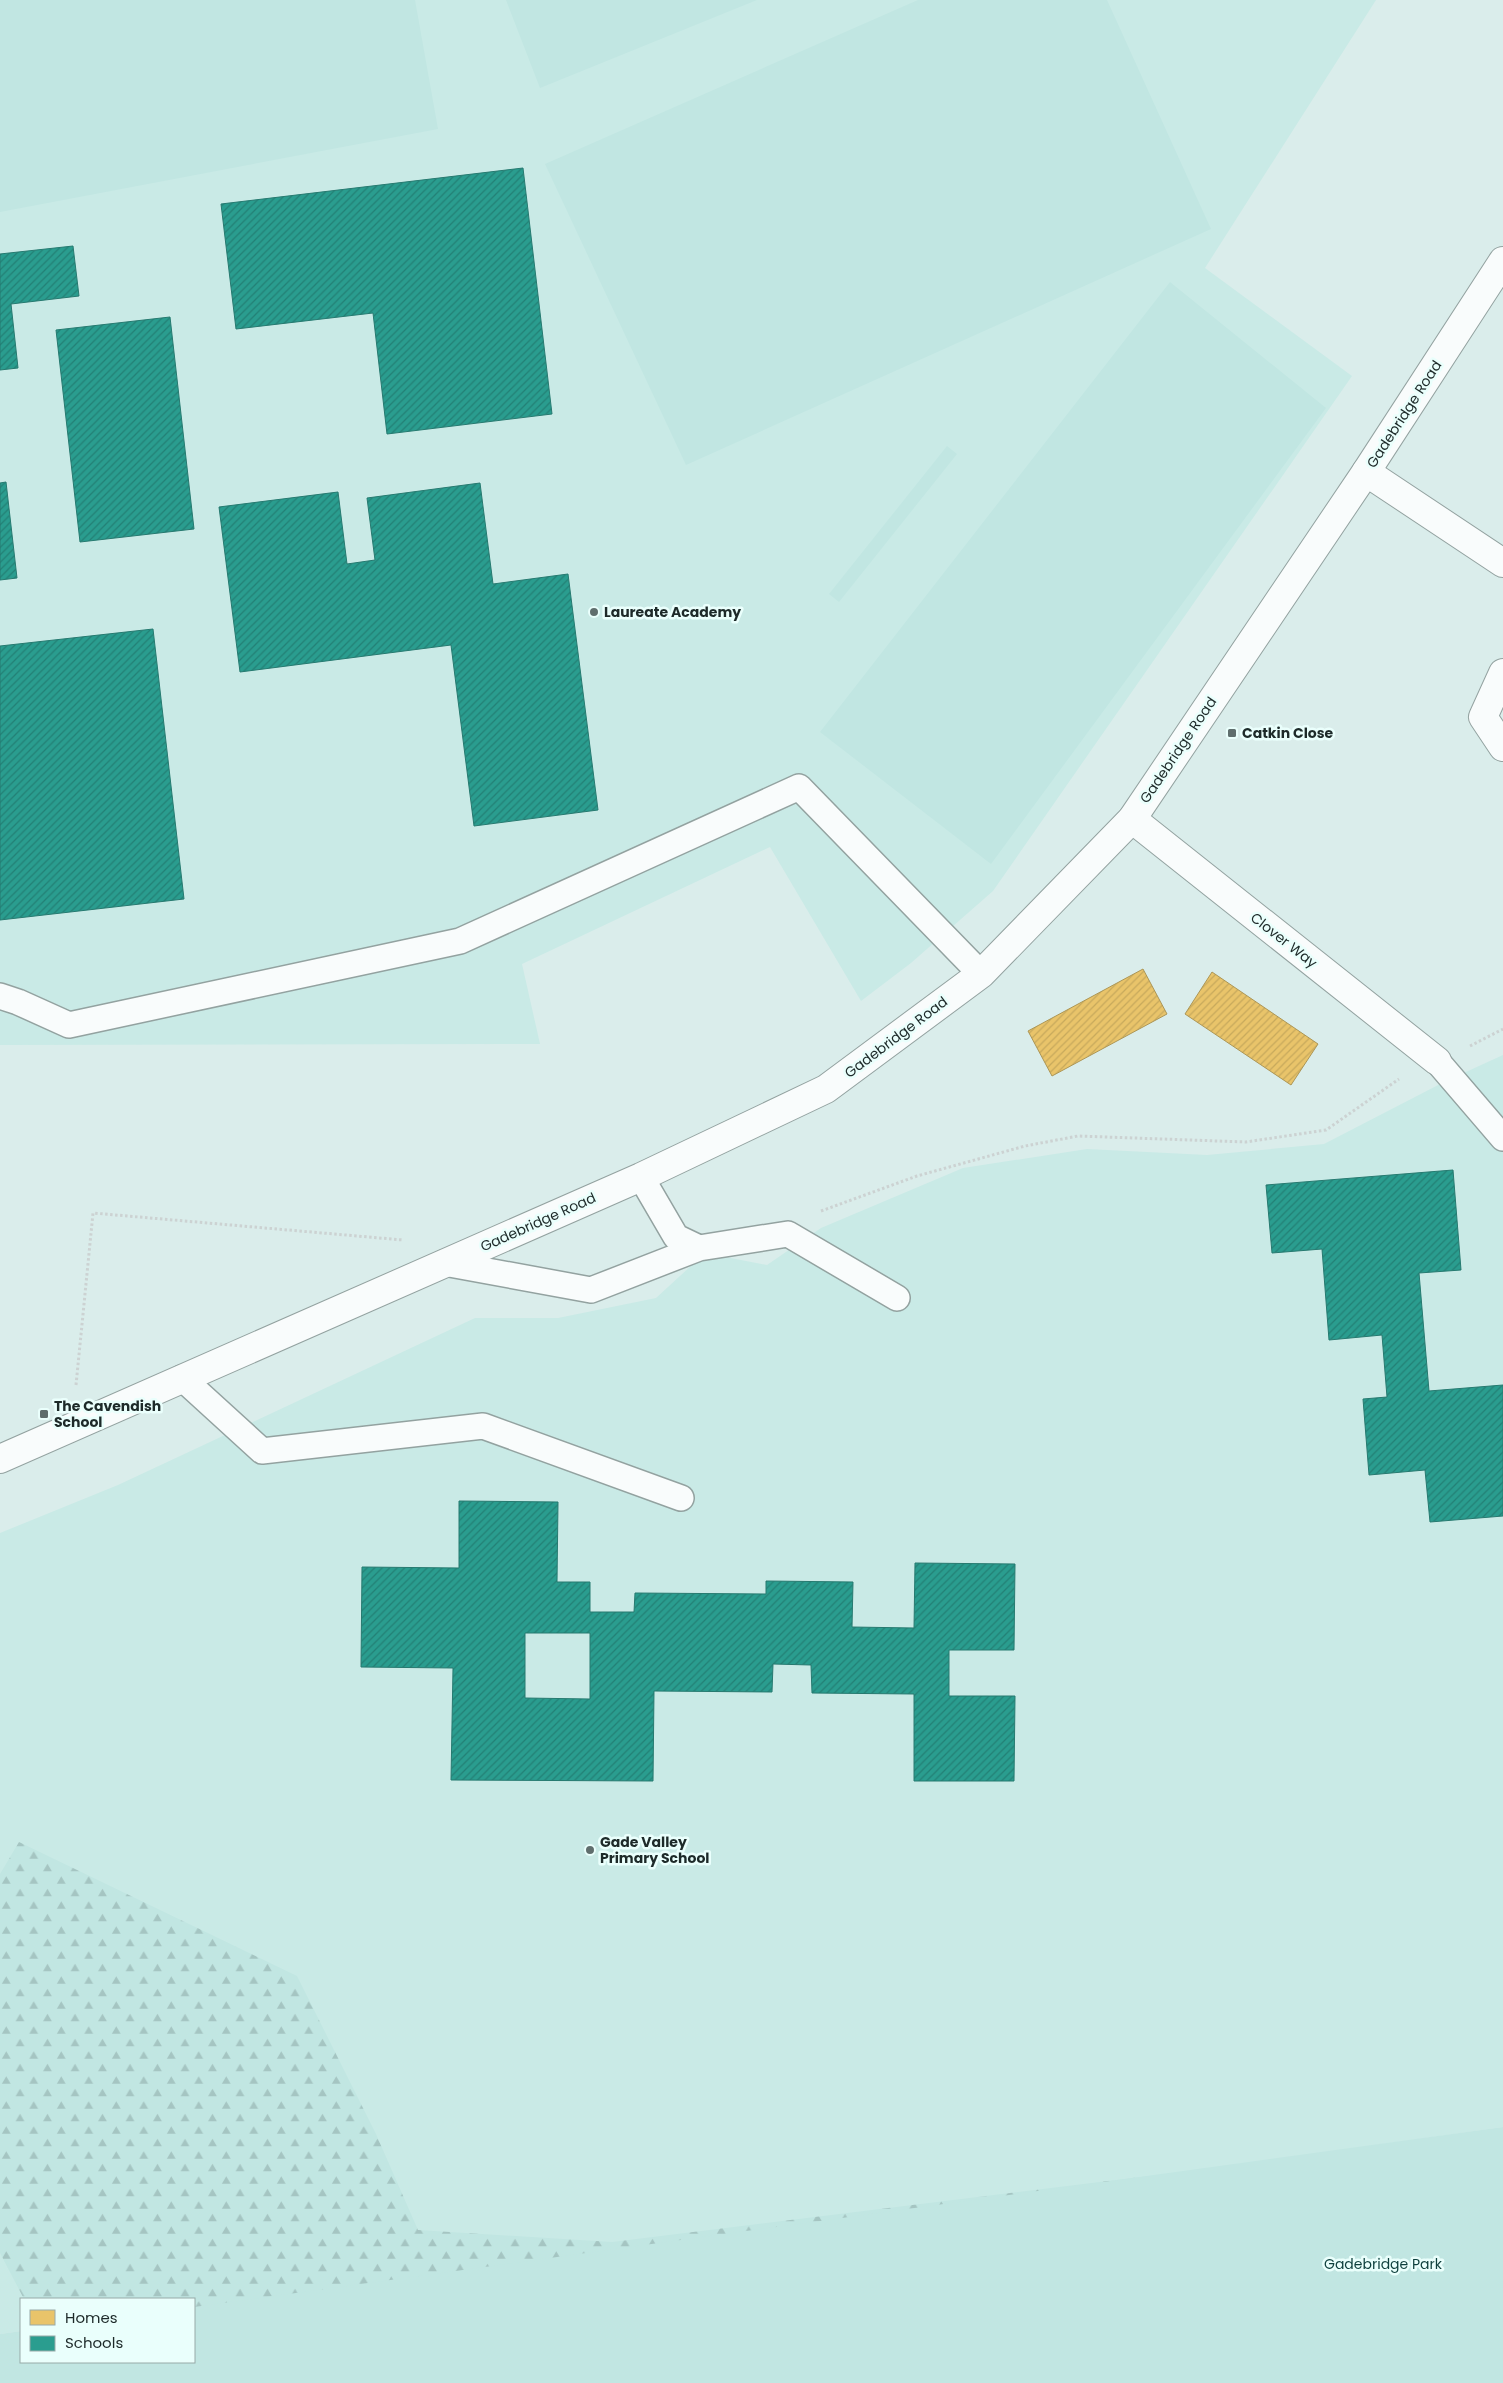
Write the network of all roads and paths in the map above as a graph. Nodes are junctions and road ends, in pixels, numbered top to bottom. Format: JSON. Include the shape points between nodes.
{"nodes":[{"id":1,"x":1503,"y":261,"type":"edge"},
{"id":2,"x":1366,"y":472,"type":"junction"},
{"id":3,"x":1503,"y":563,"type":"edge"},
{"id":4,"x":1503,"y":673,"type":"edge"},
{"id":5,"x":1503,"y":747,"type":"edge"},
{"id":6,"x":1132,"y":819,"type":"junction"},
{"id":7,"x":981,"y":974,"type":"junction"},
{"id":8,"x":0,"y":996,"type":"edge"},
{"id":9,"x":1437,"y":1061,"type":"junction"},
{"id":10,"x":1503,"y":1138,"type":"edge"},
{"id":11,"x":641,"y":1177,"type":"junction"},
{"id":12,"x":816,"y":1213,"type":"dead end"},
{"id":13,"x":699,"y":1248,"type":"junction"},
{"id":14,"x":441,"y":1265,"type":"junction"},
{"id":15,"x":896,"y":1298,"type":"dead end"},
{"id":16,"x":182,"y":1378,"type":"junction"},
{"id":17,"x":72,"y":1426,"type":"junction"},
{"id":18,"x":0,"y":1459,"type":"edge"},
{"id":19,"x":681,"y":1498,"type":"dead end"}],
"edges":[{"from":1,"to":2,"type":"street","name":"Gadebridge Road"},
{"from":2,"to":3,"type":"street"},
{"from":2,"to":6,"type":"street","name":"Gadebridge Road"},
{"from":4,"to":5,"type":"street","via":[[1483,717]]},
{"from":6,"to":7,"type":"street","name":"Gadebridge Road"},
{"from":6,"to":9,"type":"street","name":"Clover Way"},
{"from":7,"to":8,"type":"lane","via":[[799,787],[460,941],[69,1025]]},
{"from":7,"to":11,"type":"street","name":"Gadebridge Road","via":[[826,1090]]},
{"from":9,"to":10,"type":"lane"},
{"from":9,"to":12,"type":"path","via":[[1395,1081],[1326,1130],[1246,1142],[1078,1136],[1025,1146],[917,1176]]},
{"from":11,"to":13,"type":"lane","via":[[676,1237]]},
{"from":11,"to":14,"type":"street","name":"Gadebridge Road"},
{"from":13,"to":14,"type":"lane","via":[[591,1290]]},
{"from":13,"to":15,"type":"lane","via":[[788,1234]]},
{"from":14,"to":16,"type":"street","name":"Gadebridge Road"},
{"from":14,"to":17,"type":"path","via":[[403,1240],[93,1213]]},
{"from":16,"to":17,"type":"street","name":"Gadebridge Road"},
{"from":16,"to":19,"type":"lane","via":[[262,1451],[483,1426]]},
{"from":17,"to":18,"type":"street","name":"Gadebridge Road"}]}
